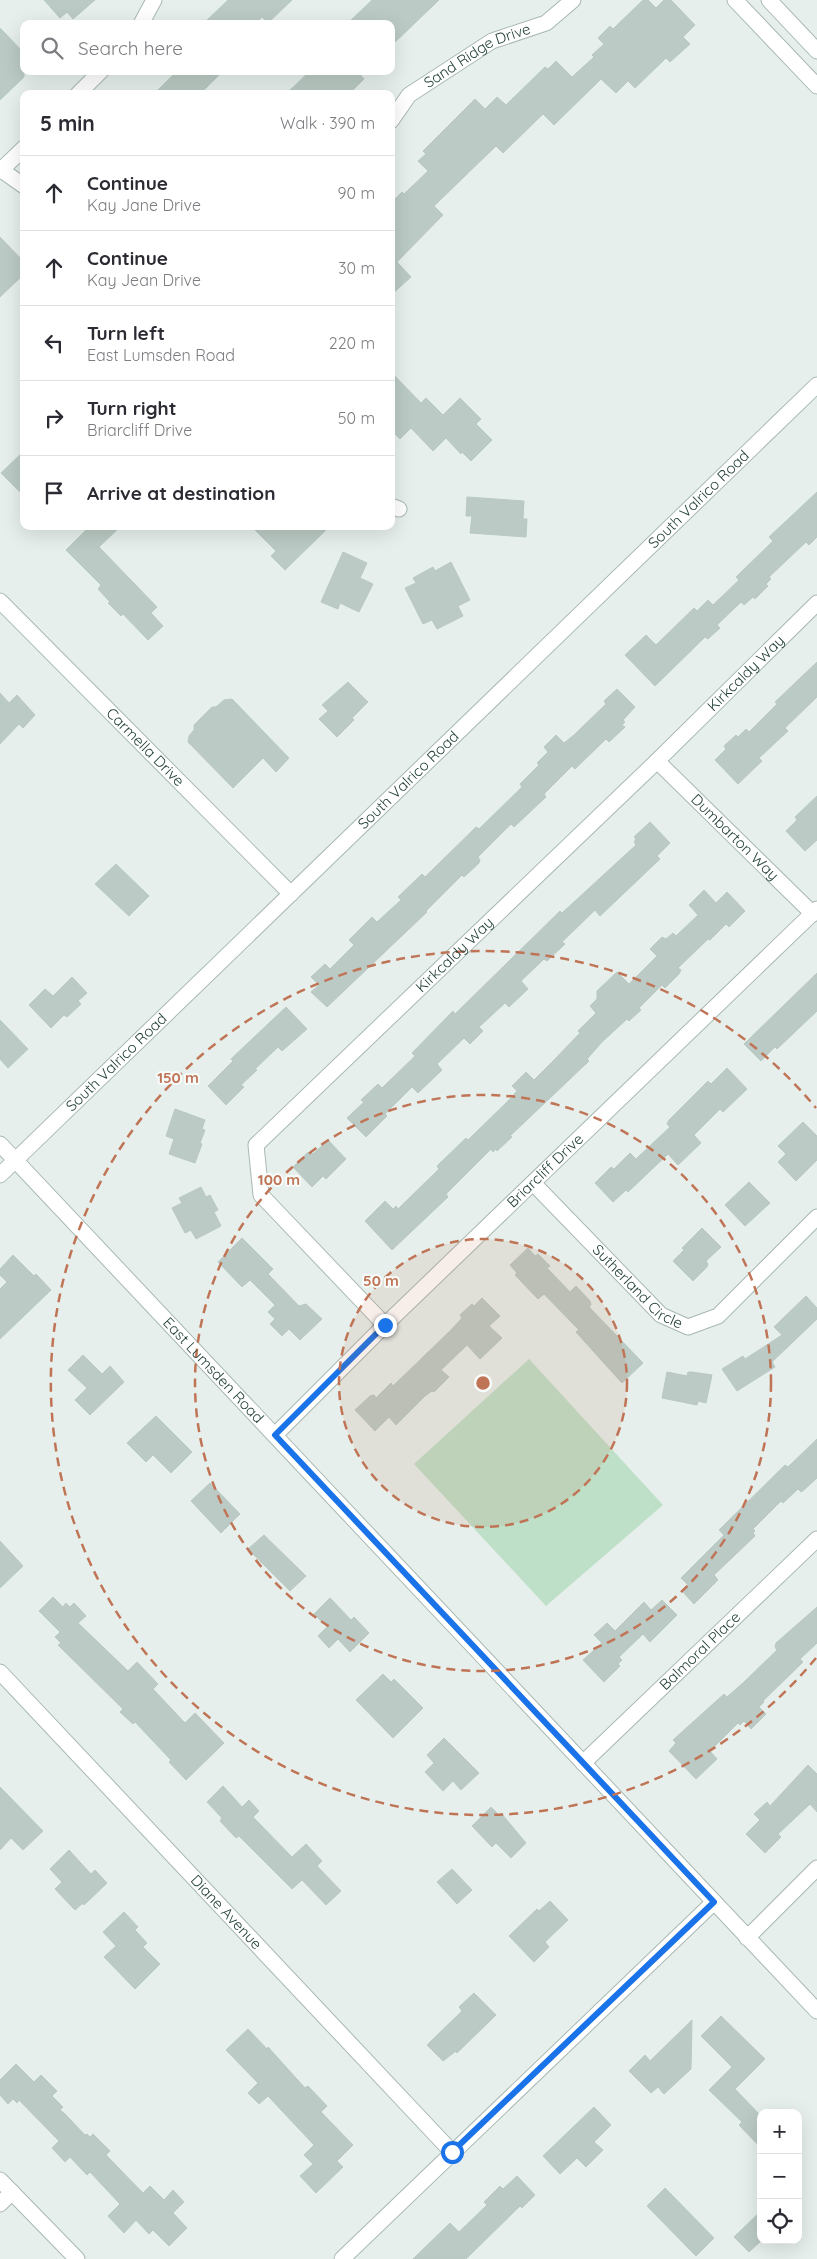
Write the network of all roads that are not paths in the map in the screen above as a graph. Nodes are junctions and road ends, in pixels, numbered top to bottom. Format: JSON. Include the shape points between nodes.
{"nodes":[{"id":1,"x":154,"y":0,"type":"edge"},
{"id":2,"x":573,"y":0,"type":"edge"},
{"id":3,"x":735,"y":0,"type":"edge"},
{"id":4,"x":768,"y":0,"type":"edge"},
{"id":5,"x":143,"y":20,"type":"edge"},
{"id":6,"x":817,"y":51,"type":"edge"},
{"id":7,"x":97,"y":75,"type":"edge"},
{"id":8,"x":817,"y":86,"type":"edge"},
{"id":9,"x":82,"y":90,"type":"edge"},
{"id":10,"x":395,"y":115,"type":"edge"},
{"id":11,"x":20,"y":152,"type":"edge"},
{"id":12,"x":0,"y":170,"type":"edge"},
{"id":13,"x":20,"y":183,"type":"edge"},
{"id":14,"x":817,"y":385,"type":"edge"},
{"id":15,"x":0,"y":601,"type":"edge"},
{"id":16,"x":817,"y":603,"type":"edge"},
{"id":17,"x":657,"y":761,"type":"junction"},
{"id":18,"x":291,"y":894,"type":"junction"},
{"id":19,"x":815,"y":911,"type":"edge"},
{"id":20,"x":0,"y":1144,"type":"edge"},
{"id":21,"x":16,"y":1160,"type":"junction"},
{"id":22,"x":0,"y":1175,"type":"edge"},
{"id":23,"x":533,"y":1183,"type":"junction"},
{"id":24,"x":817,"y":1217,"type":"edge"},
{"id":25,"x":385,"y":1325,"type":"junction"},
{"id":26,"x":275,"y":1435,"type":"junction"},
{"id":27,"x":817,"y":1539,"type":"edge"},
{"id":28,"x":0,"y":1672,"type":"edge"},
{"id":29,"x":583,"y":1763,"type":"junction"},
{"id":30,"x":817,"y":1868,"type":"edge"},
{"id":31,"x":714,"y":1902,"type":"junction"},
{"id":32,"x":747,"y":1938,"type":"junction"},
{"id":33,"x":817,"y":2012,"type":"edge"},
{"id":34,"x":452,"y":2152,"type":"junction"},
{"id":35,"x":0,"y":2180,"type":"edge"},
{"id":36,"x":12,"y":2192,"type":"junction"},
{"id":37,"x":0,"y":2204,"type":"edge"},
{"id":38,"x":76,"y":2259,"type":"edge"},
{"id":39,"x":342,"y":2259,"type":"edge"}],
"edges":[{"from":1,"to":5,"type":"street"},
{"from":2,"to":10,"type":"street","name":"Sand Ridge Drive","via":[[546,23],[492,41],[409,95]]},
{"from":3,"to":8,"type":"street"},
{"from":4,"to":6,"type":"street"},
{"from":7,"to":9,"type":"street"},
{"from":11,"to":12,"type":"street"},
{"from":12,"to":13,"type":"street"},
{"from":14,"to":18,"type":"street","name":"South Valrico Road"},
{"from":15,"to":18,"type":"street","name":"Carmella Drive"},
{"from":16,"to":17,"type":"street","name":"Kirkcaldy Way"},
{"from":17,"to":19,"type":"street","name":"Dumbarton Way"},
{"from":17,"to":25,"type":"street","name":"Kirkcaldy Way","via":[[256,1145],[261,1195]]},
{"from":18,"to":21,"type":"street","name":"South Valrico Road"},
{"from":19,"to":23,"type":"street","name":"Briarcliff Drive"},
{"from":20,"to":21,"type":"street","name":"East Lumsden Road"},
{"from":21,"to":22,"type":"street","name":"South Valrico Road"},
{"from":21,"to":26,"type":"street","name":"East Lumsden Road"},
{"from":23,"to":24,"type":"street","name":"Sutherland Circle","via":[[661,1315],[688,1327],[718,1316]]},
{"from":23,"to":25,"type":"street","name":"Briarcliff Drive"},
{"from":25,"to":26,"type":"street","name":"Briarcliff Drive"},
{"from":26,"to":29,"type":"street","name":"East Lumsden Road"},
{"from":27,"to":29,"type":"street","name":"Balmoral Place"},
{"from":28,"to":34,"type":"street","name":"Diane Avenue"},
{"from":29,"to":31,"type":"street","name":"East Lumsden Road"},
{"from":30,"to":32,"type":"street"},
{"from":31,"to":32,"type":"street","name":"East Lumsden Road"},
{"from":31,"to":34,"type":"street"},
{"from":32,"to":33,"type":"street","name":"East Lumsden Road"},
{"from":34,"to":39,"type":"street"},
{"from":35,"to":36,"type":"street"},
{"from":36,"to":37,"type":"street"},
{"from":36,"to":38,"type":"street"}]}
